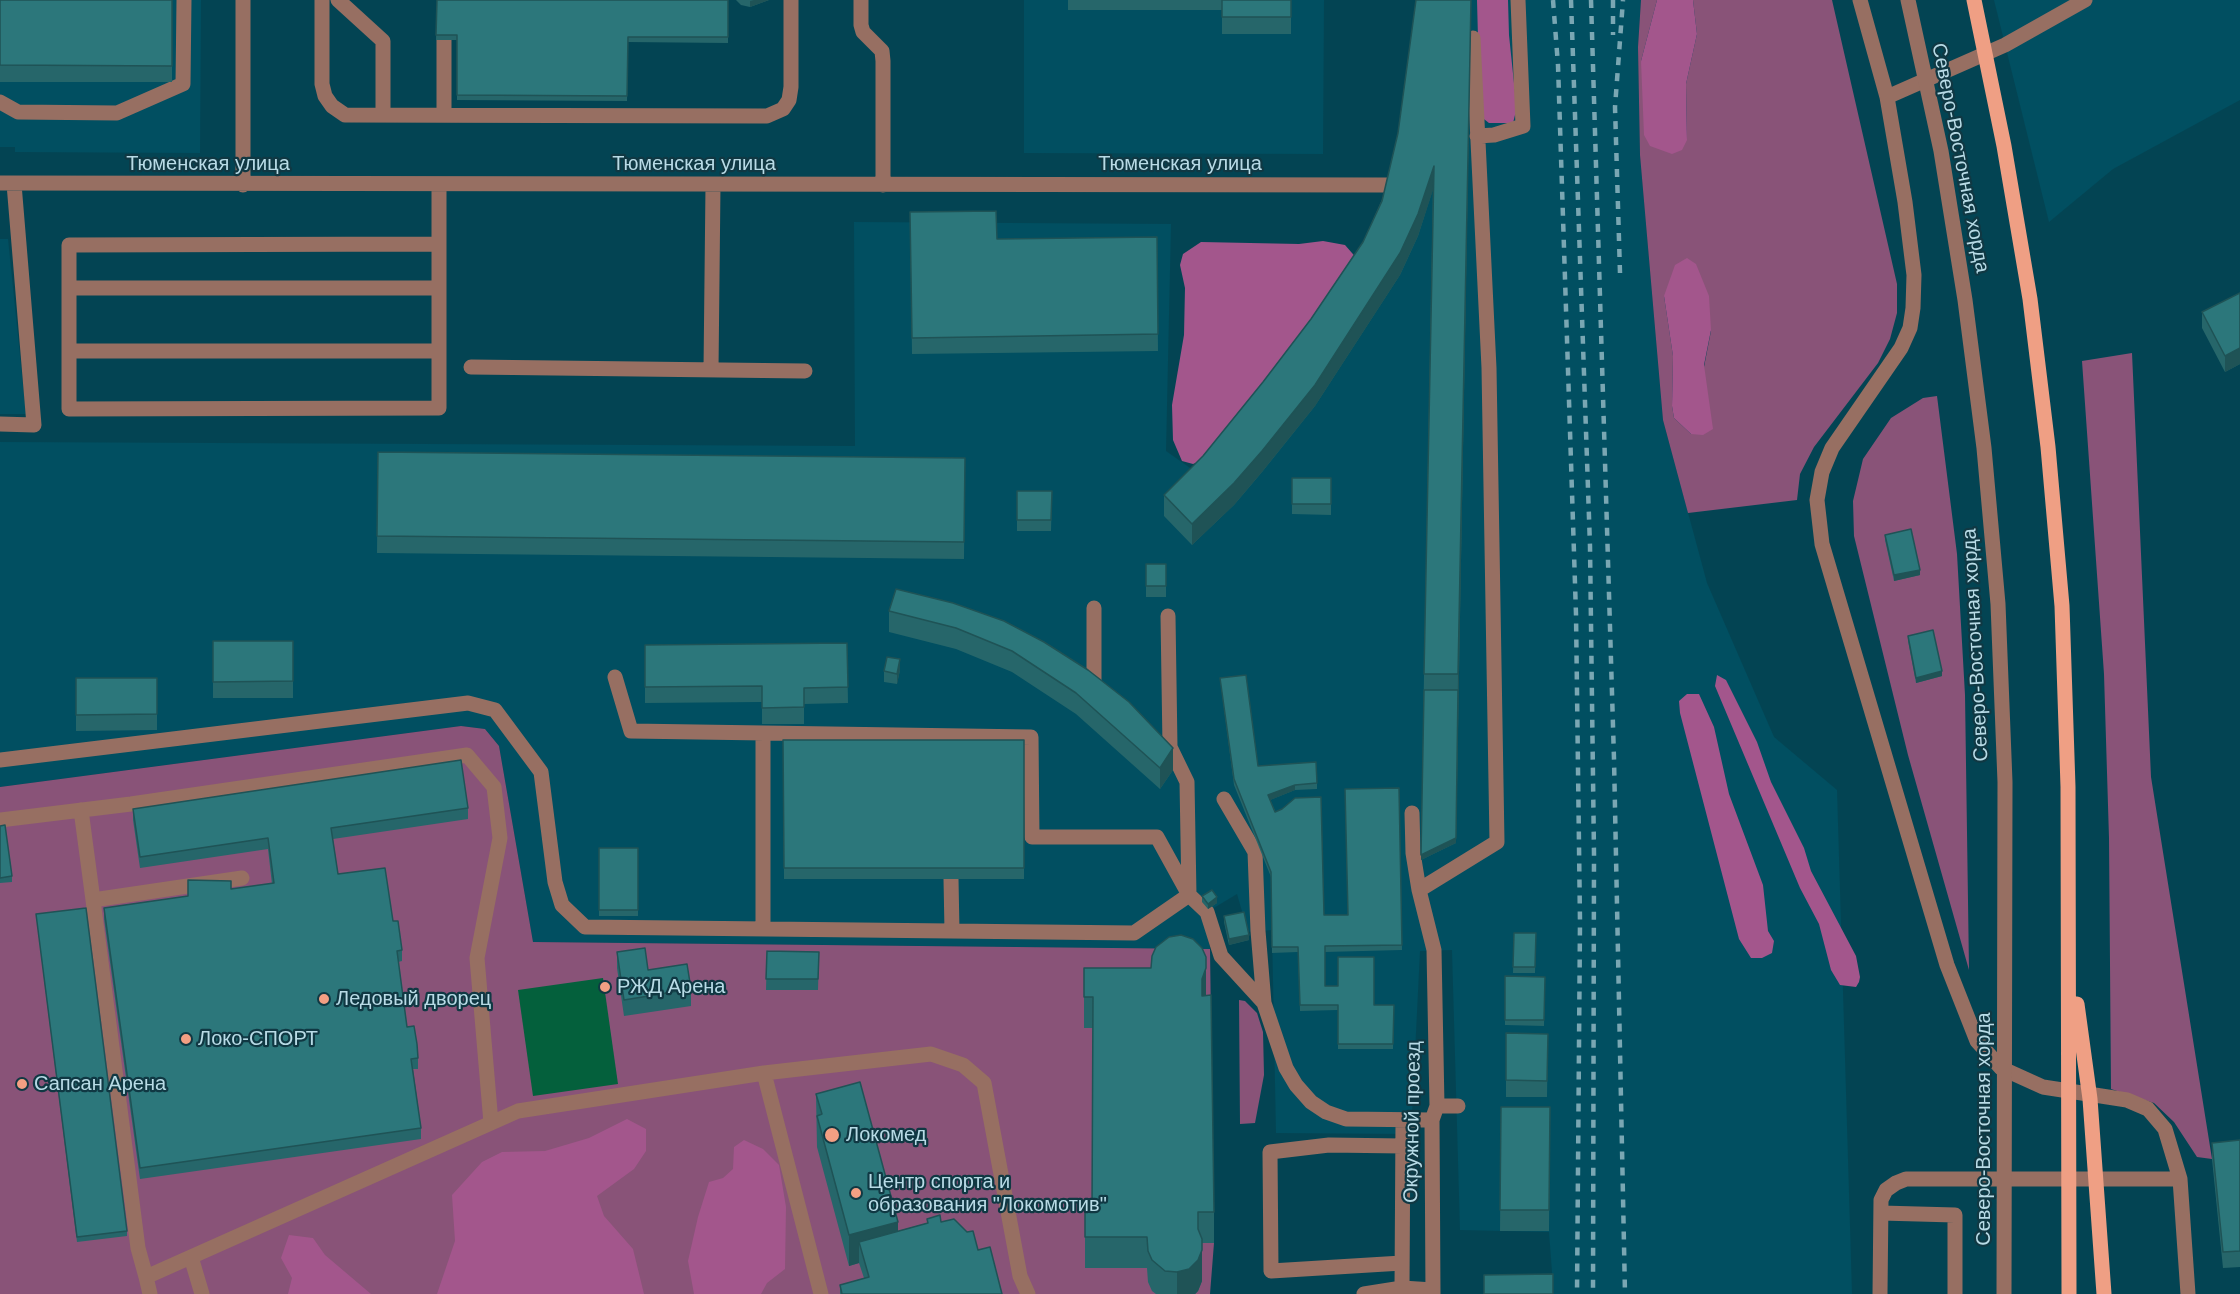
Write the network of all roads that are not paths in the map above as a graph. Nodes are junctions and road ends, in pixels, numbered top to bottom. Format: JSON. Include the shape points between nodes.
{"nodes":[{"id":1,"x":183,"y":0,"type":"edge"},
{"id":2,"x":243,"y":0,"type":"edge"},
{"id":3,"x":322,"y":0,"type":"edge"},
{"id":4,"x":338,"y":0,"type":"edge"},
{"id":5,"x":791,"y":0,"type":"edge"},
{"id":6,"x":861,"y":0,"type":"edge"},
{"id":7,"x":1518,"y":0,"type":"edge"},
{"id":8,"x":1860,"y":0,"type":"edge"},
{"id":9,"x":1908,"y":0,"type":"edge"},
{"id":10,"x":1974,"y":0,"type":"edge"},
{"id":11,"x":2085,"y":0,"type":"edge"},
{"id":12,"x":1473,"y":38,"type":"edge"},
{"id":13,"x":444,"y":40,"type":"edge"},
{"id":14,"x":1887,"y":97,"type":"junction"},
{"id":15,"x":0,"y":102,"type":"edge"},
{"id":16,"x":383,"y":114,"type":"junction"},
{"id":17,"x":444,"y":115,"type":"junction"},
{"id":18,"x":1477,"y":136,"type":"junction"},
{"id":19,"x":7,"y":183,"type":"edge"},
{"id":20,"x":243,"y":185,"type":"junction"},
{"id":21,"x":439,"y":185,"type":"junction"},
{"id":22,"x":713,"y":185,"type":"junction"},
{"id":23,"x":883,"y":185,"type":"junction"},
{"id":24,"x":1387,"y":185,"type":"edge"},
{"id":25,"x":439,"y":244,"type":"junction"},
{"id":26,"x":69,"y":288,"type":"junction"},
{"id":27,"x":439,"y":288,"type":"junction"},
{"id":28,"x":69,"y":351,"type":"junction"},
{"id":29,"x":439,"y":351,"type":"junction"},
{"id":30,"x":471,"y":367,"type":"dead end"},
{"id":31,"x":711,"y":370,"type":"junction"},
{"id":32,"x":805,"y":371,"type":"dead end"},
{"id":33,"x":0,"y":423,"type":"edge"},
{"id":34,"x":1094,"y":608,"type":"dead end"},
{"id":35,"x":1168,"y":616,"type":"dead end"},
{"id":36,"x":1075,"y":669,"type":"edge"},
{"id":37,"x":615,"y":677,"type":"dead end"},
{"id":38,"x":764,"y":733,"type":"junction"},
{"id":39,"x":1153,"y":733,"type":"edge"},
{"id":40,"x":1170,"y":747,"type":"junction"},
{"id":41,"x":0,"y":760,"type":"edge"},
{"id":42,"x":1224,"y":799,"type":"dead end"},
{"id":43,"x":81,"y":810,"type":"junction"},
{"id":44,"x":1412,"y":813,"type":"dead end"},
{"id":45,"x":0,"y":820,"type":"edge"},
{"id":46,"x":242,"y":878,"type":"dead end"},
{"id":47,"x":951,"y":879,"type":"edge"},
{"id":48,"x":1419,"y":890,"type":"junction"},
{"id":49,"x":1189,"y":895,"type":"junction"},
{"id":50,"x":93,"y":900,"type":"junction"},
{"id":51,"x":763,"y":929,"type":"junction"},
{"id":52,"x":952,"y":931,"type":"junction"},
{"id":53,"x":2069,"y":954,"type":"junction"},
{"id":54,"x":1264,"y":1003,"type":"junction"},
{"id":55,"x":764,"y":1073,"type":"junction"},
{"id":56,"x":1458,"y":1106,"type":"dead end"},
{"id":57,"x":1435,"y":1113,"type":"junction"},
{"id":58,"x":1403,"y":1120,"type":"junction"},
{"id":59,"x":491,"y":1123,"type":"junction"},
{"id":60,"x":1403,"y":1146,"type":"junction"},
{"id":61,"x":2180,"y":1179,"type":"junction"},
{"id":62,"x":1881,"y":1213,"type":"junction"},
{"id":63,"x":191,"y":1257,"type":"junction"},
{"id":64,"x":1402,"y":1263,"type":"junction"},
{"id":65,"x":146,"y":1277,"type":"junction"},
{"id":66,"x":1402,"y":1288,"type":"junction"},
{"id":67,"x":1433,"y":1292,"type":"edge"},
{"id":68,"x":150,"y":1294,"type":"edge"},
{"id":69,"x":202,"y":1294,"type":"edge"},
{"id":70,"x":820,"y":1294,"type":"edge"},
{"id":71,"x":1028,"y":1294,"type":"edge"},
{"id":72,"x":1364,"y":1294,"type":"edge"},
{"id":73,"x":1880,"y":1294,"type":"edge"},
{"id":74,"x":1956,"y":1294,"type":"edge"},
{"id":75,"x":2004,"y":1294,"type":"edge"},
{"id":76,"x":2069,"y":1294,"type":"edge"},
{"id":77,"x":2104,"y":1294,"type":"edge"},
{"id":78,"x":2188,"y":1294,"type":"edge"}],
"edges":[{"from":1,"to":15,"type":"street","via":[[183,84],[117,113],[18,112]]},
{"from":2,"to":20,"type":"street"},
{"from":3,"to":16,"type":"street","via":[[325,96],[345,114]]},
{"from":4,"to":16,"type":"street","via":[[383,41]]},
{"from":5,"to":17,"type":"street","via":[[791,87],[789,100],[777,113]]},
{"from":6,"to":23,"type":"street","via":[[863,32],[882,51],[884,61]]},
{"from":7,"to":18,"type":"street","via":[[1523,126]]},
{"from":8,"to":14,"type":"street"},
{"from":9,"to":75,"type":"street","name":"Северо-Восточная хорда","bridge":true,"via":[[1941,151],[1965,300],[1998,604],[2005,782]]},
{"from":10,"to":53,"type":"main road","bridge":true,"via":[[2030,299],[2048,447],[2062,606]]},
{"from":11,"to":14,"type":"street","via":[[2006,45]]},
{"from":12,"to":18,"type":"street"},
{"from":13,"to":17,"type":"street"},
{"from":14,"to":61,"type":"street","via":[[1914,276],[1913,308],[1901,348],[1832,448],[1822,472],[1817,500],[1822,544],[1947,965],[1977,1041],[2001,1068],[2043,1087],[2127,1100],[2148,1109],[2165,1129]]},
{"from":16,"to":17,"type":"street"},
{"from":18,"to":48,"type":"street","via":[[1489,368],[1497,842]]},
{"from":19,"to":20,"type":"street","name":"Тюменская улица"},
{"from":19,"to":33,"type":"street","via":[[34,425]]},
{"from":20,"to":21,"type":"street","name":"Тюменская улица"},
{"from":21,"to":22,"type":"street","name":"Тюменская улица"},
{"from":21,"to":25,"type":"street"},
{"from":22,"to":23,"type":"street","name":"Тюменская улица"},
{"from":22,"to":31,"type":"street"},
{"from":23,"to":24,"type":"street","name":"Тюменская улица"},
{"from":25,"to":26,"type":"street","via":[[69,245]]},
{"from":25,"to":27,"type":"street"},
{"from":26,"to":27,"type":"street"},
{"from":26,"to":28,"type":"street"},
{"from":27,"to":29,"type":"street"},
{"from":28,"to":29,"type":"street"},
{"from":28,"to":29,"type":"street","via":[[69,409],[212,409],[439,408]]},
{"from":30,"to":31,"type":"street"},
{"from":31,"to":32,"type":"street"},
{"from":34,"to":36,"type":"street","via":[[1098,686]]},
{"from":35,"to":40,"type":"street"},
{"from":37,"to":38,"type":"street","via":[[631,731]]},
{"from":38,"to":49,"type":"street","via":[[1031,737],[1032,837],[1157,837]]},
{"from":38,"to":51,"type":"street"},
{"from":39,"to":40,"type":"street"},
{"from":40,"to":49,"type":"street","via":[[1187,782]]},
{"from":41,"to":51,"type":"street","via":[[468,703],[495,710],[541,772],[555,882],[562,905],[585,927]]},
{"from":42,"to":54,"type":"street","via":[[1256,852]]},
{"from":43,"to":45,"type":"street"},
{"from":43,"to":50,"type":"street"},
{"from":43,"to":59,"type":"street","via":[[467,754],[494,787],[500,838],[477,958]]},
{"from":44,"to":48,"type":"street","name":"Окружной проезд"},
{"from":46,"to":50,"type":"street"},
{"from":47,"to":52,"type":"street"},
{"from":48,"to":57,"type":"street","name":"Окружной проезд","via":[[1434,950]]},
{"from":49,"to":52,"type":"street","via":[[1134,933]]},
{"from":49,"to":54,"type":"street","via":[[1207,912],[1221,956]]},
{"from":50,"to":65,"type":"street","via":[[138,1248]]},
{"from":51,"to":52,"type":"street"},
{"from":53,"to":76,"type":"main road","bridge":true},
{"from":53,"to":77,"type":"main road","bridge":true,"via":[[2090,1099]]},
{"from":54,"to":58,"type":"street","via":[[1286,1068],[1311,1102],[1346,1119]]},
{"from":55,"to":59,"type":"street","via":[[518,1111]]},
{"from":55,"to":70,"type":"street"},
{"from":55,"to":71,"type":"street","via":[[932,1054],[963,1065],[984,1083],[1020,1276]]},
{"from":56,"to":57,"type":"street"},
{"from":57,"to":58,"type":"street"},
{"from":57,"to":67,"type":"street","name":"Окружной проезд"},
{"from":58,"to":60,"type":"street"},
{"from":59,"to":63,"type":"street"},
{"from":60,"to":64,"type":"street"},
{"from":60,"to":64,"type":"street","via":[[1329,1145],[1270,1152],[1271,1270]]},
{"from":61,"to":62,"type":"street","via":[[1906,1179],[1886,1190]]},
{"from":61,"to":78,"type":"street"},
{"from":62,"to":73,"type":"street"},
{"from":62,"to":74,"type":"street","via":[[1955,1215]]},
{"from":63,"to":65,"type":"street"},
{"from":63,"to":69,"type":"street"},
{"from":64,"to":66,"type":"street"},
{"from":65,"to":68,"type":"street"},
{"from":66,"to":67,"type":"street"},
{"from":66,"to":72,"type":"street"}]}
